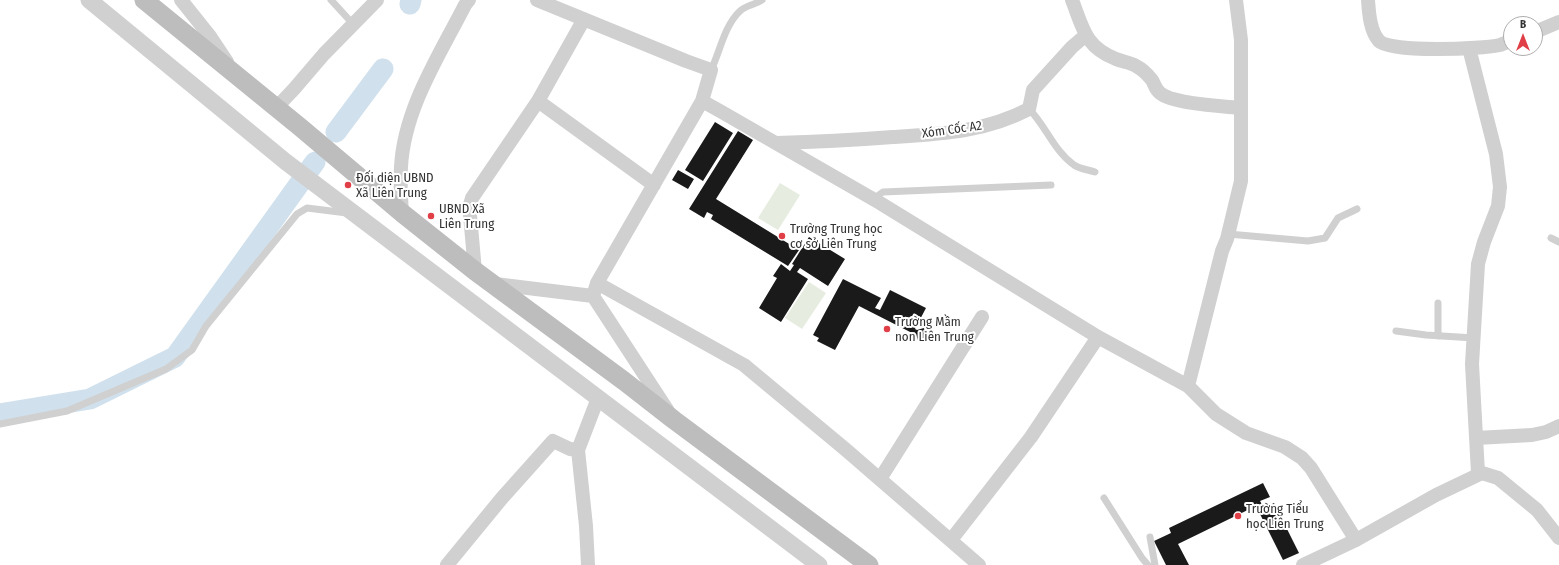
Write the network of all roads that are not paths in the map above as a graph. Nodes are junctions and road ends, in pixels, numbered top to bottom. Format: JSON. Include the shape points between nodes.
{"nodes":[{"id":1,"x":89,"y":0,"type":"edge"},
{"id":2,"x":144,"y":0,"type":"edge"},
{"id":3,"x":181,"y":0,"type":"edge"},
{"id":4,"x":331,"y":0,"type":"edge"},
{"id":5,"x":376,"y":0,"type":"edge"},
{"id":6,"x":469,"y":0,"type":"edge"},
{"id":7,"x":538,"y":0,"type":"edge"},
{"id":8,"x":762,"y":0,"type":"edge"},
{"id":9,"x":1072,"y":0,"type":"edge"},
{"id":10,"x":1236,"y":0,"type":"edge"},
{"id":11,"x":1368,"y":0,"type":"edge"},
{"id":12,"x":584,"y":19,"type":"junction"},
{"id":13,"x":1559,"y":22,"type":"edge"},
{"id":14,"x":353,"y":24,"type":"junction"},
{"id":15,"x":1543,"y":29,"type":"edge"},
{"id":16,"x":1086,"y":35,"type":"junction"},
{"id":17,"x":1503,"y":44,"type":"edge"},
{"id":18,"x":1469,"y":48,"type":"junction"},
{"id":19,"x":712,"y":70,"type":"junction"},
{"id":20,"x":234,"y":74,"type":"junction"},
{"id":21,"x":538,"y":101,"type":"junction"},
{"id":22,"x":702,"y":102,"type":"junction"},
{"id":23,"x":276,"y":108,"type":"junction"},
{"id":24,"x":1241,"y":108,"type":"junction"},
{"id":25,"x":1028,"y":109,"type":"junction"},
{"id":26,"x":777,"y":143,"type":"junction"},
{"id":27,"x":1096,"y":172,"type":"dead end"},
{"id":28,"x":1051,"y":184,"type":"dead end"},
{"id":29,"x":654,"y":186,"type":"junction"},
{"id":30,"x":874,"y":199,"type":"junction"},
{"id":31,"x":1357,"y":209,"type":"dead end"},
{"id":32,"x":402,"y":213,"type":"junction"},
{"id":33,"x":357,"y":215,"type":"junction"},
{"id":34,"x":1228,"y":234,"type":"junction"},
{"id":35,"x":1551,"y":238,"type":"dead end"},
{"id":36,"x":1559,"y":242,"type":"edge"},
{"id":37,"x":475,"y":271,"type":"junction"},
{"id":38,"x":495,"y":284,"type":"junction"},
{"id":39,"x":595,"y":290,"type":"junction"},
{"id":40,"x":1438,"y":303,"type":"dead end"},
{"id":41,"x":982,"y":317,"type":"dead end"},
{"id":42,"x":1396,"y":331,"type":"dead end"},
{"id":43,"x":1098,"y":336,"type":"junction"},
{"id":44,"x":1438,"y":336,"type":"junction"},
{"id":45,"x":1474,"y":338,"type":"junction"},
{"id":46,"x":1188,"y":386,"type":"junction"},
{"id":47,"x":598,"y":398,"type":"junction"},
{"id":48,"x":674,"y":420,"type":"junction"},
{"id":49,"x":0,"y":424,"type":"edge"},
{"id":50,"x":1559,"y":426,"type":"edge"},
{"id":51,"x":1476,"y":438,"type":"junction"},
{"id":52,"x":578,"y":450,"type":"junction"},
{"id":53,"x":1478,"y":473,"type":"junction"},
{"id":54,"x":880,"y":479,"type":"junction"},
{"id":55,"x":1104,"y":498,"type":"dead end"},
{"id":56,"x":1150,"y":537,"type":"dead end"},
{"id":57,"x":1559,"y":538,"type":"edge"},
{"id":58,"x":951,"y":540,"type":"junction"},
{"id":59,"x":1356,"y":540,"type":"junction"},
{"id":60,"x":447,"y":565,"type":"edge"},
{"id":61,"x":588,"y":565,"type":"edge"},
{"id":62,"x":819,"y":565,"type":"edge"},
{"id":63,"x":869,"y":565,"type":"edge"},
{"id":64,"x":980,"y":565,"type":"edge"},
{"id":65,"x":1148,"y":565,"type":"edge"},
{"id":66,"x":1156,"y":565,"type":"edge"},
{"id":67,"x":1303,"y":565,"type":"edge"}],
"edges":[{"from":1,"to":33,"type":"street","via":[[286,162]]},
{"from":2,"to":20,"type":"main road"},
{"from":3,"to":20,"type":"street","via":[[209,35]]},
{"from":4,"to":14,"type":"lane"},
{"from":5,"to":14,"type":"street"},
{"from":6,"to":32,"type":"street","via":[[414,106],[401,167]]},
{"from":7,"to":12,"type":"street"},
{"from":8,"to":19,"type":"lane","via":[[739,12],[729,25]]},
{"from":9,"to":16,"type":"street"},
{"from":10,"to":24,"type":"street","via":[[1241,40]]},
{"from":11,"to":18,"type":"street","via":[[1375,34],[1379,41],[1386,45]]},
{"from":12,"to":19,"type":"street"},
{"from":12,"to":21,"type":"street"},
{"from":13,"to":15,"type":"street"},
{"from":14,"to":23,"type":"street"},
{"from":16,"to":24,"type":"street","via":[[1095,47],[1145,72],[1161,94],[1181,100]]},
{"from":16,"to":25,"type":"street","via":[[1033,90]]},
{"from":17,"to":18,"type":"street"},
{"from":18,"to":45,"type":"street","via":[[1496,154],[1500,187],[1498,206],[1478,264]]},
{"from":19,"to":22,"type":"street"},
{"from":20,"to":23,"type":"main road"},
{"from":21,"to":29,"type":"street"},
{"from":21,"to":37,"type":"street","via":[[472,198],[470,215]]},
{"from":22,"to":26,"type":"street"},
{"from":22,"to":29,"type":"street"},
{"from":23,"to":32,"type":"main road"},
{"from":24,"to":34,"type":"street","via":[[1240,181]]},
{"from":25,"to":26,"type":"street","name":"Xóm Cốc A2","via":[[976,129],[828,142]]},
{"from":25,"to":27,"type":"lane","via":[[1058,150],[1075,166]]},
{"from":26,"to":30,"type":"street"},
{"from":28,"to":30,"type":"lane","via":[[883,192]]},
{"from":29,"to":39,"type":"street"},
{"from":30,"to":43,"type":"street"},
{"from":31,"to":34,"type":"lane","via":[[1338,218],[1325,238],[1308,241]]},
{"from":32,"to":37,"type":"main road"},
{"from":33,"to":47,"type":"street"},
{"from":33,"to":49,"type":"lane","via":[[307,208],[297,214],[206,326],[192,350],[166,369],[67,411]]},
{"from":34,"to":46,"type":"street"},
{"from":35,"to":36,"type":"lane"},
{"from":37,"to":38,"type":"main road"},
{"from":38,"to":39,"type":"street"},
{"from":38,"to":48,"type":"main road"},
{"from":39,"to":48,"type":"street"},
{"from":39,"to":54,"type":"street","via":[[744,365]]},
{"from":40,"to":44,"type":"lane"},
{"from":41,"to":54,"type":"street"},
{"from":42,"to":44,"type":"lane"},
{"from":43,"to":46,"type":"street"},
{"from":43,"to":58,"type":"street","via":[[1031,437]]},
{"from":44,"to":45,"type":"lane"},
{"from":45,"to":51,"type":"street","via":[[1472,364]]},
{"from":46,"to":59,"type":"street","via":[[1225,420],[1246,433],[1285,447],[1302,458],[1311,468]]},
{"from":47,"to":52,"type":"street"},
{"from":47,"to":62,"type":"street"},
{"from":48,"to":63,"type":"main road"},
{"from":50,"to":51,"type":"street","via":[[1532,435]]},
{"from":51,"to":53,"type":"street"},
{"from":52,"to":60,"type":"street","via":[[553,441]]},
{"from":52,"to":61,"type":"street"},
{"from":53,"to":57,"type":"street","via":[[1498,478],[1537,510]]},
{"from":53,"to":59,"type":"street"},
{"from":54,"to":58,"type":"street"},
{"from":55,"to":65,"type":"lane"},
{"from":56,"to":66,"type":"lane"},
{"from":58,"to":64,"type":"street"},
{"from":59,"to":67,"type":"street"}]}
